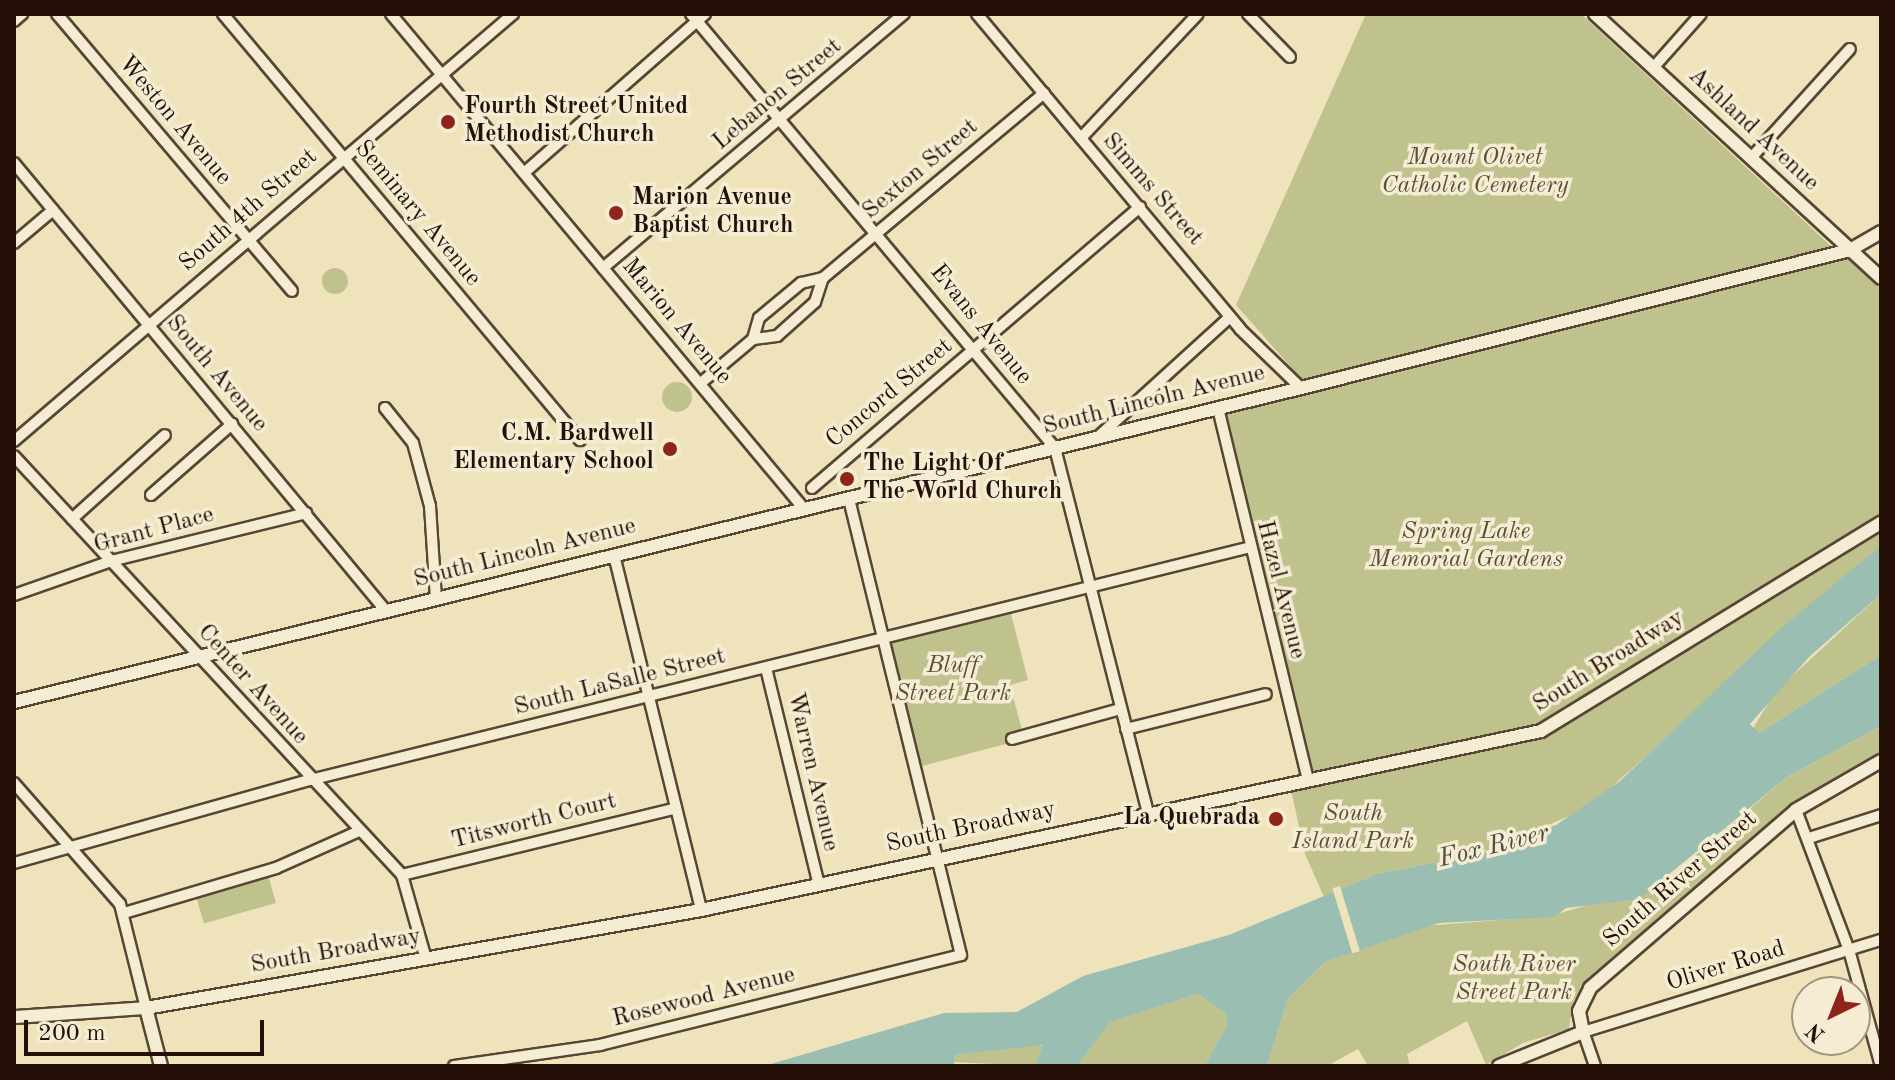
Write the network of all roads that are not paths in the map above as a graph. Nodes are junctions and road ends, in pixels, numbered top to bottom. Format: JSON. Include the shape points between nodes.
{"nodes":[{"id":1,"x":22,"y":14,"type":"edge"},
{"id":2,"x":57,"y":14,"type":"edge"},
{"id":3,"x":223,"y":14,"type":"edge"},
{"id":4,"x":391,"y":14,"type":"edge"},
{"id":5,"x":513,"y":14,"type":"edge"},
{"id":6,"x":904,"y":14,"type":"edge"},
{"id":7,"x":977,"y":14,"type":"edge"},
{"id":8,"x":1198,"y":14,"type":"edge"},
{"id":9,"x":1248,"y":14,"type":"edge"},
{"id":10,"x":1595,"y":14,"type":"edge"},
{"id":11,"x":1701,"y":14,"type":"edge"},
{"id":12,"x":698,"y":16,"type":"edge"},
{"id":13,"x":14,"y":21,"type":"edge"},
{"id":14,"x":1850,"y":49,"type":"dead end"},
{"id":15,"x":1290,"y":57,"type":"dead end"},
{"id":16,"x":1653,"y":68,"type":"junction"},
{"id":17,"x":442,"y":74,"type":"junction"},
{"id":18,"x":1044,"y":93,"type":"junction"},
{"id":19,"x":779,"y":120,"type":"junction"},
{"id":20,"x":1081,"y":138,"type":"junction"},
{"id":21,"x":343,"y":157,"type":"junction"},
{"id":22,"x":1751,"y":158,"type":"junction"},
{"id":23,"x":14,"y":163,"type":"edge"},
{"id":24,"x":524,"y":173,"type":"junction"},
{"id":25,"x":1140,"y":207,"type":"junction"},
{"id":26,"x":53,"y":210,"type":"junction"},
{"id":27,"x":1881,"y":232,"type":"edge"},
{"id":28,"x":878,"y":233,"type":"junction"},
{"id":29,"x":247,"y":239,"type":"junction"},
{"id":30,"x":14,"y":243,"type":"edge"},
{"id":31,"x":1850,"y":250,"type":"junction"},
{"id":32,"x":603,"y":268,"type":"junction"},
{"id":33,"x":823,"y":278,"type":"junction"},
{"id":34,"x":1881,"y":278,"type":"edge"},
{"id":35,"x":292,"y":291,"type":"dead end"},
{"id":36,"x":1230,"y":317,"type":"junction"},
{"id":37,"x":149,"y":325,"type":"junction"},
{"id":38,"x":753,"y":339,"type":"junction"},
{"id":39,"x":974,"y":349,"type":"junction"},
{"id":40,"x":702,"y":382,"type":"junction"},
{"id":41,"x":1301,"y":388,"type":"junction"},
{"id":42,"x":385,"y":408,"type":"dead end"},
{"id":43,"x":1218,"y":408,"type":"junction"},
{"id":44,"x":232,"y":424,"type":"junction"},
{"id":45,"x":165,"y":435,"type":"dead end"},
{"id":46,"x":1098,"y":437,"type":"junction"},
{"id":47,"x":580,"y":440,"type":"dead end"},
{"id":48,"x":14,"y":441,"type":"edge"},
{"id":49,"x":1055,"y":448,"type":"junction"},
{"id":50,"x":14,"y":456,"type":"edge"},
{"id":51,"x":812,"y":488,"type":"dead end"},
{"id":52,"x":151,"y":495,"type":"dead end"},
{"id":53,"x":849,"y":500,"type":"junction"},
{"id":54,"x":805,"y":510,"type":"junction"},
{"id":55,"x":306,"y":513,"type":"junction"},
{"id":56,"x":72,"y":519,"type":"junction"},
{"id":57,"x":1881,"y":523,"type":"edge"},
{"id":58,"x":1243,"y":549,"type":"junction"},
{"id":59,"x":614,"y":555,"type":"junction"},
{"id":60,"x":111,"y":561,"type":"junction"},
{"id":61,"x":1092,"y":591,"type":"junction"},
{"id":62,"x":14,"y":595,"type":"edge"},
{"id":63,"x":436,"y":599,"type":"junction"},
{"id":64,"x":386,"y":611,"type":"junction"},
{"id":65,"x":882,"y":639,"type":"junction"},
{"id":66,"x":201,"y":657,"type":"junction"},
{"id":67,"x":766,"y":668,"type":"junction"},
{"id":68,"x":1266,"y":694,"type":"dead end"},
{"id":69,"x":650,"y":697,"type":"junction"},
{"id":70,"x":14,"y":702,"type":"edge"},
{"id":71,"x":1120,"y":709,"type":"junction"},
{"id":72,"x":1126,"y":729,"type":"junction"},
{"id":73,"x":1012,"y":739,"type":"dead end"},
{"id":74,"x":1881,"y":761,"type":"edge"},
{"id":75,"x":310,"y":780,"type":"junction"},
{"id":76,"x":1308,"y":780,"type":"junction"},
{"id":77,"x":14,"y":783,"type":"edge"},
{"id":78,"x":676,"y":808,"type":"junction"},
{"id":79,"x":1796,"y":810,"type":"junction"},
{"id":80,"x":1148,"y":813,"type":"junction"},
{"id":81,"x":1881,"y":815,"type":"edge"},
{"id":82,"x":359,"y":831,"type":"junction"},
{"id":83,"x":1809,"y":838,"type":"junction"},
{"id":84,"x":75,"y":850,"type":"junction"},
{"id":85,"x":937,"y":857,"type":"junction"},
{"id":86,"x":14,"y":863,"type":"edge"},
{"id":87,"x":402,"y":875,"type":"junction"},
{"id":88,"x":819,"y":885,"type":"junction"},
{"id":89,"x":701,"y":910,"type":"junction"},
{"id":90,"x":124,"y":913,"type":"junction"},
{"id":91,"x":1881,"y":940,"type":"edge"},
{"id":92,"x":1849,"y":950,"type":"junction"},
{"id":93,"x":426,"y":959,"type":"junction"},
{"id":94,"x":146,"y":1008,"type":"junction"},
{"id":95,"x":14,"y":1017,"type":"edge"},
{"id":96,"x":1583,"y":1032,"type":"junction"},
{"id":97,"x":161,"y":1066,"type":"edge"},
{"id":98,"x":454,"y":1066,"type":"edge"},
{"id":99,"x":1499,"y":1066,"type":"edge"},
{"id":100,"x":1595,"y":1066,"type":"edge"},
{"id":101,"x":1881,"y":1066,"type":"edge"}],
"edges":[{"from":1,"to":13,"type":"street"},
{"from":2,"to":29,"type":"street","name":"Weston Avenue"},
{"from":3,"to":21,"type":"street","name":"Seminary Avenue"},
{"from":4,"to":17,"type":"street","name":"Marion Avenue"},
{"from":5,"to":17,"type":"street","name":"South 4th Street"},
{"from":6,"to":19,"type":"street","name":"Lebanon Street"},
{"from":7,"to":18,"type":"street","name":"Simms Street"},
{"from":8,"to":20,"type":"street"},
{"from":9,"to":15,"type":"street"},
{"from":10,"to":16,"type":"street","name":"Ashland Avenue"},
{"from":11,"to":16,"type":"street"},
{"from":12,"to":19,"type":"street","name":"Evans Avenue"},
{"from":12,"to":24,"type":"street"},
{"from":14,"to":22,"type":"street"},
{"from":16,"to":22,"type":"street","name":"Ashland Avenue"},
{"from":17,"to":21,"type":"street","name":"South 4th Street"},
{"from":17,"to":24,"type":"street","name":"Marion Avenue"},
{"from":18,"to":20,"type":"street","name":"Simms Street"},
{"from":18,"to":28,"type":"street","name":"Sexton Street"},
{"from":19,"to":28,"type":"street","name":"Evans Avenue"},
{"from":19,"to":32,"type":"street","name":"Lebanon Street"},
{"from":20,"to":25,"type":"street","name":"Simms Street"},
{"from":21,"to":29,"type":"street","name":"South 4th Street"},
{"from":21,"to":47,"type":"street","name":"Seminary Avenue"},
{"from":22,"to":31,"type":"street","name":"Ashland Avenue"},
{"from":23,"to":26,"type":"street","name":"South Avenue"},
{"from":24,"to":32,"type":"street","name":"Marion Avenue"},
{"from":25,"to":36,"type":"street","name":"Simms Street"},
{"from":25,"to":39,"type":"street","name":"Concord Street"},
{"from":26,"to":30,"type":"street"},
{"from":26,"to":37,"type":"street","name":"South Avenue"},
{"from":27,"to":31,"type":"street","name":"South Lincoln Avenue"},
{"from":28,"to":33,"type":"street","name":"Sexton Street"},
{"from":28,"to":39,"type":"street","name":"Evans Avenue"},
{"from":29,"to":35,"type":"street","name":"Weston Avenue"},
{"from":29,"to":37,"type":"street","name":"South 4th Street"},
{"from":31,"to":34,"type":"street","name":"Ashland Avenue"},
{"from":31,"to":41,"type":"street","name":"South Lincoln Avenue"},
{"from":32,"to":40,"type":"street","name":"Marion Avenue"},
{"from":33,"to":38,"type":"street","name":"Sexton Street","via":[[801,283],[759,318]]},
{"from":33,"to":38,"type":"street","name":"Sexton Street","via":[[815,302],[777,336]]},
{"from":36,"to":41,"type":"street","name":"Simms Street"},
{"from":36,"to":46,"type":"street"},
{"from":37,"to":44,"type":"street","name":"South Avenue"},
{"from":37,"to":48,"type":"street","name":"South 4th Street"},
{"from":38,"to":40,"type":"street","name":"Sexton Street"},
{"from":39,"to":49,"type":"street","name":"Evans Avenue"},
{"from":39,"to":51,"type":"street","name":"Concord Street"},
{"from":40,"to":54,"type":"street","name":"Marion Avenue"},
{"from":41,"to":43,"type":"street","name":"South Lincoln Avenue"},
{"from":42,"to":63,"type":"street","via":[[413,443],[430,506]]},
{"from":43,"to":46,"type":"street","name":"South Lincoln Avenue"},
{"from":43,"to":58,"type":"street","name":"Hazel Avenue"},
{"from":44,"to":52,"type":"street"},
{"from":44,"to":55,"type":"street","name":"South Avenue"},
{"from":45,"to":56,"type":"street"},
{"from":46,"to":49,"type":"street","name":"South Lincoln Avenue"},
{"from":49,"to":53,"type":"street","name":"South Lincoln Avenue"},
{"from":49,"to":61,"type":"street","name":"Evans Avenue"},
{"from":50,"to":56,"type":"street","name":"Center Avenue"},
{"from":53,"to":54,"type":"street","name":"South Lincoln Avenue"},
{"from":53,"to":65,"type":"street"},
{"from":54,"to":59,"type":"street","name":"South Lincoln Avenue"},
{"from":55,"to":60,"type":"street","name":"Grant Place"},
{"from":55,"to":64,"type":"street","name":"South Avenue"},
{"from":56,"to":60,"type":"street","name":"Center Avenue"},
{"from":57,"to":76,"type":"street","name":"South Broadway","via":[[1541,731]]},
{"from":58,"to":61,"type":"street","name":"South LaSalle Street"},
{"from":58,"to":76,"type":"street","name":"Hazel Avenue"},
{"from":59,"to":63,"type":"street","name":"South Lincoln Avenue"},
{"from":59,"to":69,"type":"street"},
{"from":60,"to":62,"type":"street","name":"Grant Place"},
{"from":60,"to":66,"type":"street","name":"Center Avenue"},
{"from":61,"to":65,"type":"street","name":"South LaSalle Street"},
{"from":61,"to":71,"type":"street","name":"Evans Avenue"},
{"from":63,"to":64,"type":"street","name":"South Lincoln Avenue"},
{"from":64,"to":66,"type":"street","name":"South Lincoln Avenue"},
{"from":65,"to":67,"type":"street","name":"South LaSalle Street"},
{"from":65,"to":85,"type":"street"},
{"from":66,"to":70,"type":"street","name":"South Lincoln Avenue"},
{"from":66,"to":75,"type":"street","name":"Center Avenue"},
{"from":67,"to":69,"type":"street","name":"South LaSalle Street"},
{"from":67,"to":88,"type":"street","name":"Warren Avenue"},
{"from":68,"to":72,"type":"street"},
{"from":69,"to":75,"type":"street","name":"South LaSalle Street"},
{"from":69,"to":78,"type":"street"},
{"from":71,"to":72,"type":"street","name":"Evans Avenue"},
{"from":71,"to":73,"type":"street"},
{"from":72,"to":80,"type":"street","name":"Evans Avenue"},
{"from":74,"to":79,"type":"street","name":"South River Street"},
{"from":75,"to":82,"type":"street","name":"Center Avenue"},
{"from":75,"to":84,"type":"street","name":"South LaSalle Street"},
{"from":76,"to":80,"type":"street","name":"South Broadway"},
{"from":77,"to":84,"type":"street"},
{"from":78,"to":87,"type":"street","name":"Titsworth Court"},
{"from":78,"to":89,"type":"street"},
{"from":79,"to":83,"type":"street"},
{"from":79,"to":96,"type":"street","name":"South River Street","via":[[1581,996]]},
{"from":80,"to":85,"type":"street","name":"South Broadway"},
{"from":81,"to":83,"type":"street"},
{"from":82,"to":87,"type":"street","name":"Center Avenue"},
{"from":82,"to":90,"type":"street","via":[[276,868]]},
{"from":83,"to":92,"type":"street"},
{"from":84,"to":86,"type":"street","name":"South LaSalle Street"},
{"from":84,"to":90,"type":"street"},
{"from":85,"to":88,"type":"street","name":"South Broadway"},
{"from":85,"to":98,"type":"street","name":"Rosewood Avenue","via":[[961,955],[600,1045]]},
{"from":87,"to":93,"type":"street","name":"Center Avenue"},
{"from":88,"to":89,"type":"street","name":"South Broadway"},
{"from":89,"to":93,"type":"street","name":"South Broadway"},
{"from":90,"to":94,"type":"street"},
{"from":91,"to":92,"type":"street","name":"Oliver Road"},
{"from":92,"to":96,"type":"street","name":"Oliver Road"},
{"from":92,"to":101,"type":"street"},
{"from":93,"to":94,"type":"street","name":"South Broadway"},
{"from":94,"to":95,"type":"street","name":"South Broadway"},
{"from":94,"to":97,"type":"street"},
{"from":96,"to":99,"type":"street"},
{"from":96,"to":100,"type":"street"}]}
